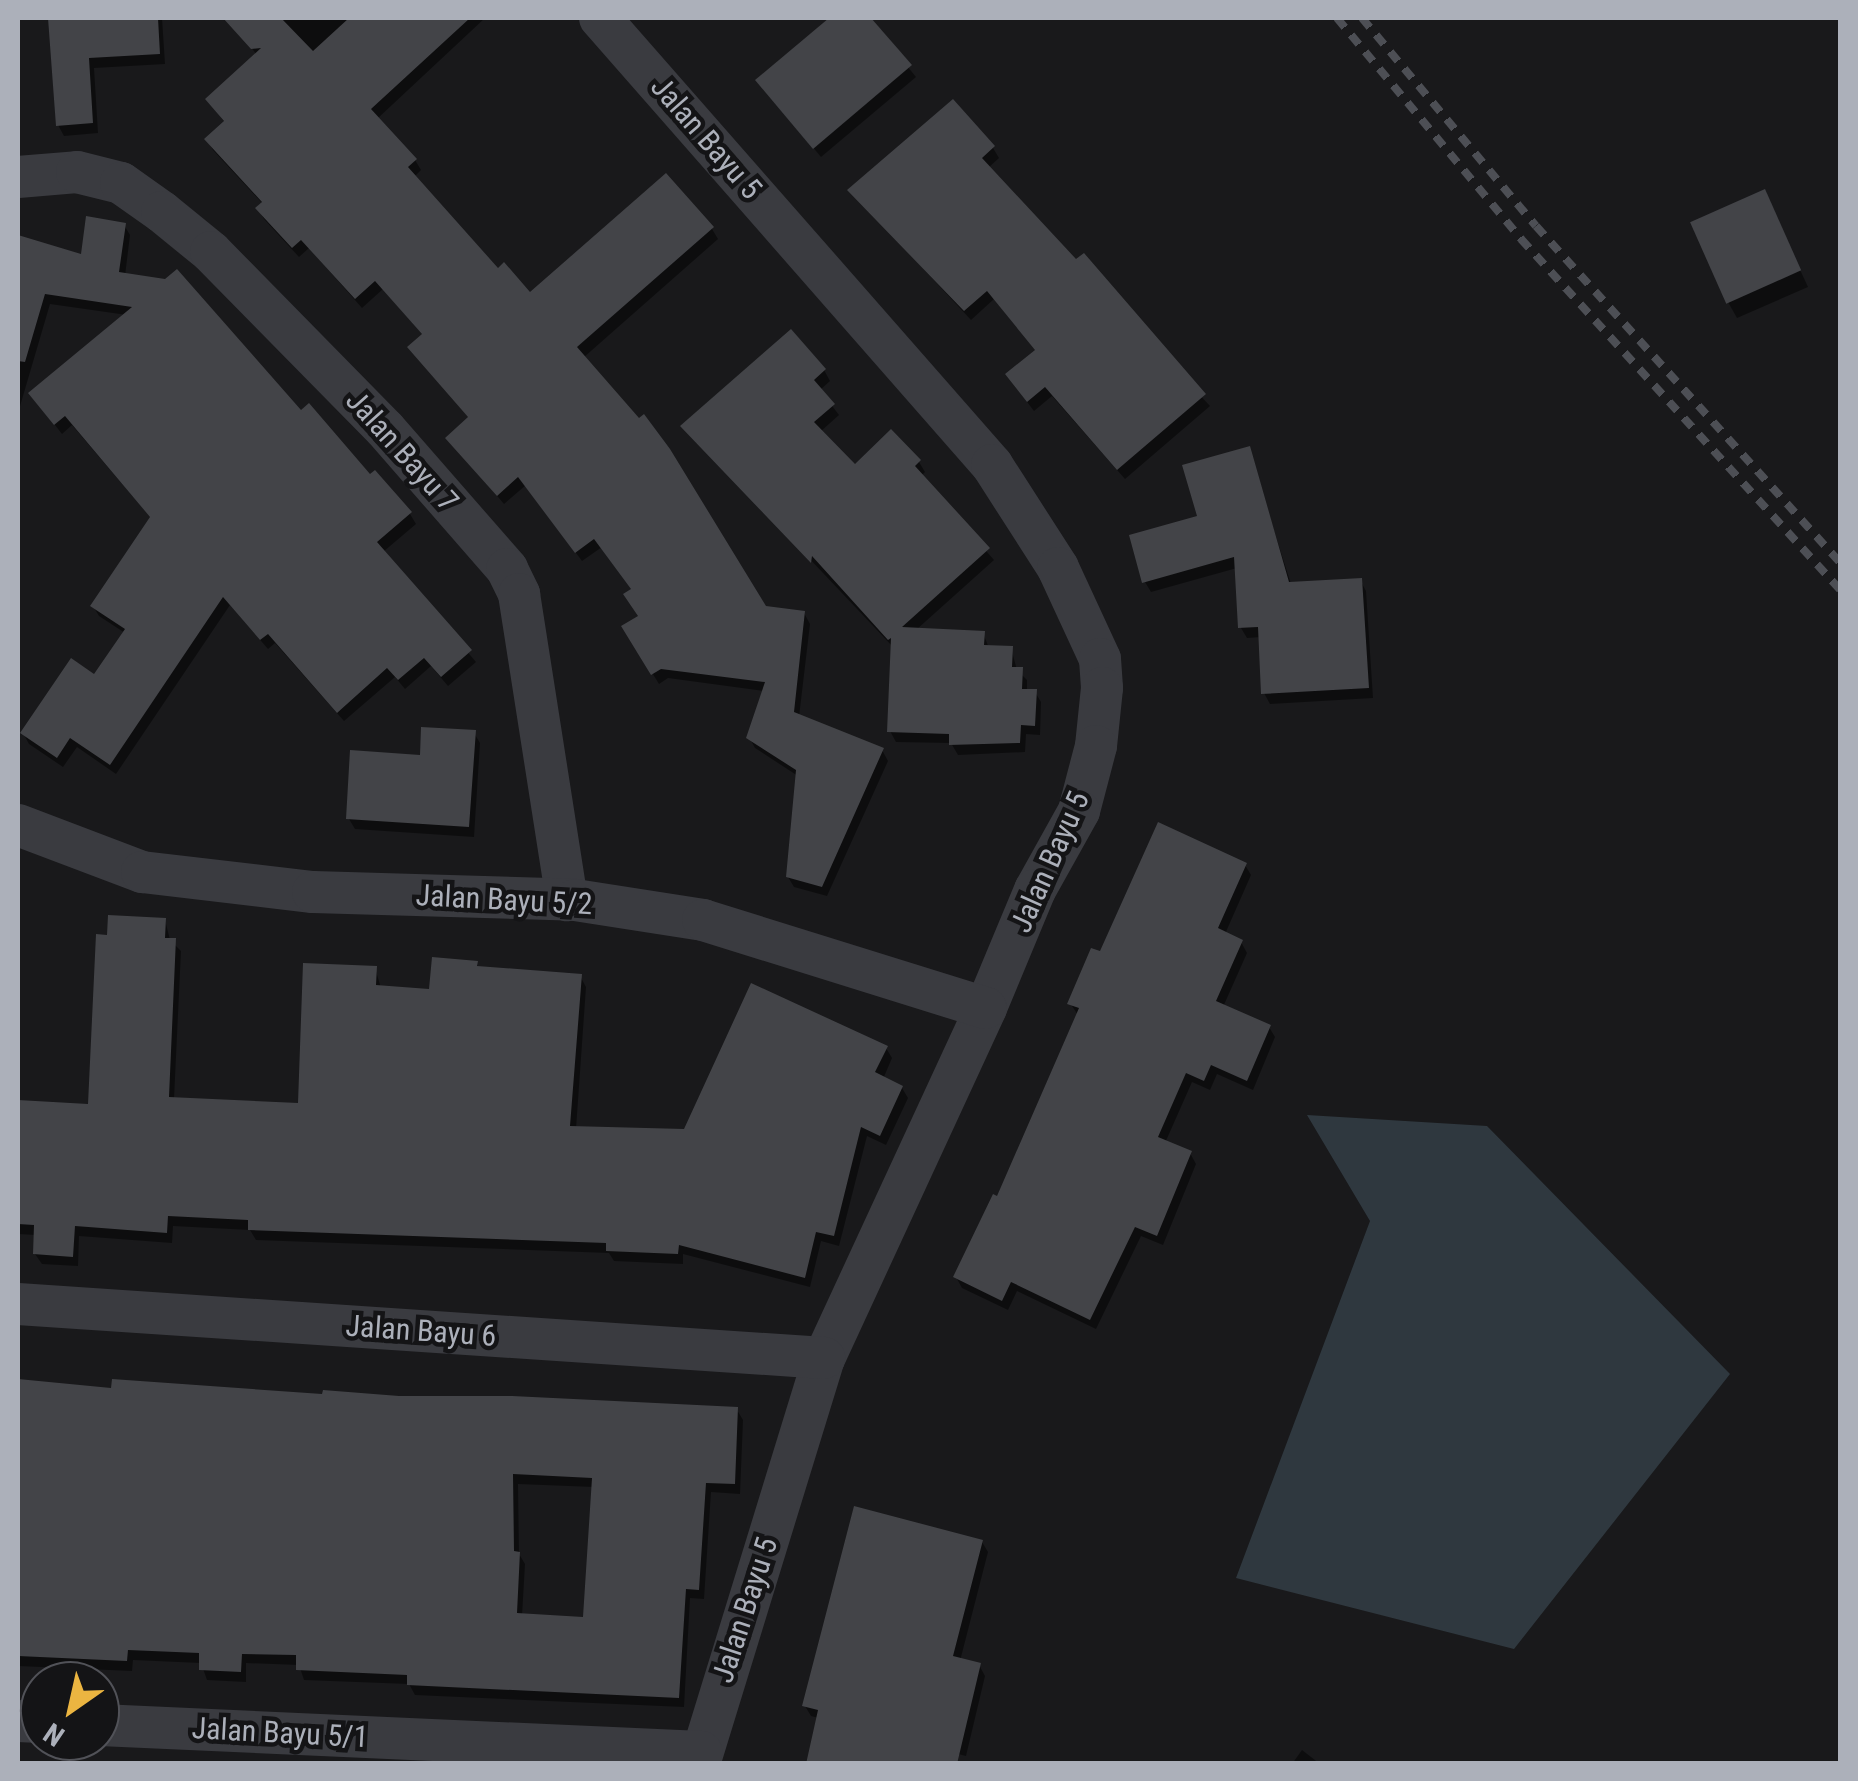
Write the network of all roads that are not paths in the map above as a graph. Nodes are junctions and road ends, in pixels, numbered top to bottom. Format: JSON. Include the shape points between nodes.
{"nodes":[{"id":1,"x":600,"y":18,"type":"edge"},
{"id":2,"x":18,"y":177,"type":"edge"},
{"id":3,"x":18,"y":824,"type":"edge"},
{"id":4,"x":567,"y":900,"type":"junction"},
{"id":5,"x":986,"y":1008,"type":"junction"},
{"id":6,"x":18,"y":1304,"type":"edge"},
{"id":7,"x":824,"y":1358,"type":"junction"},
{"id":8,"x":120,"y":1726,"type":"edge"},
{"id":9,"x":700,"y":1758,"type":"edge"}],
"edges":[{"from":1,"to":5,"type":"street","name":"Jalan Bayu 5","via":[[992,465],[1058,568],[1100,659],[1096,746],[1079,811],[1035,890]]},
{"from":2,"to":4,"type":"street","name":"Jalan Bayu 7","via":[[77,172],[121,183],[162,212],[211,252],[385,429],[507,569],[519,594]]},
{"from":3,"to":4,"type":"street","name":"Jalan Bayu 5/2","via":[[142,872],[313,892]]},
{"from":4,"to":5,"type":"street","name":"Jalan Bayu 5/2","via":[[704,920]]},
{"from":5,"to":7,"type":"street","name":"Jalan Bayu 5"},
{"from":6,"to":7,"type":"street","name":"Jalan Bayu 6"},
{"from":7,"to":9,"type":"street","name":"Jalan Bayu 5"},
{"from":8,"to":9,"type":"street","name":"Jalan Bayu 5/1"}]}
